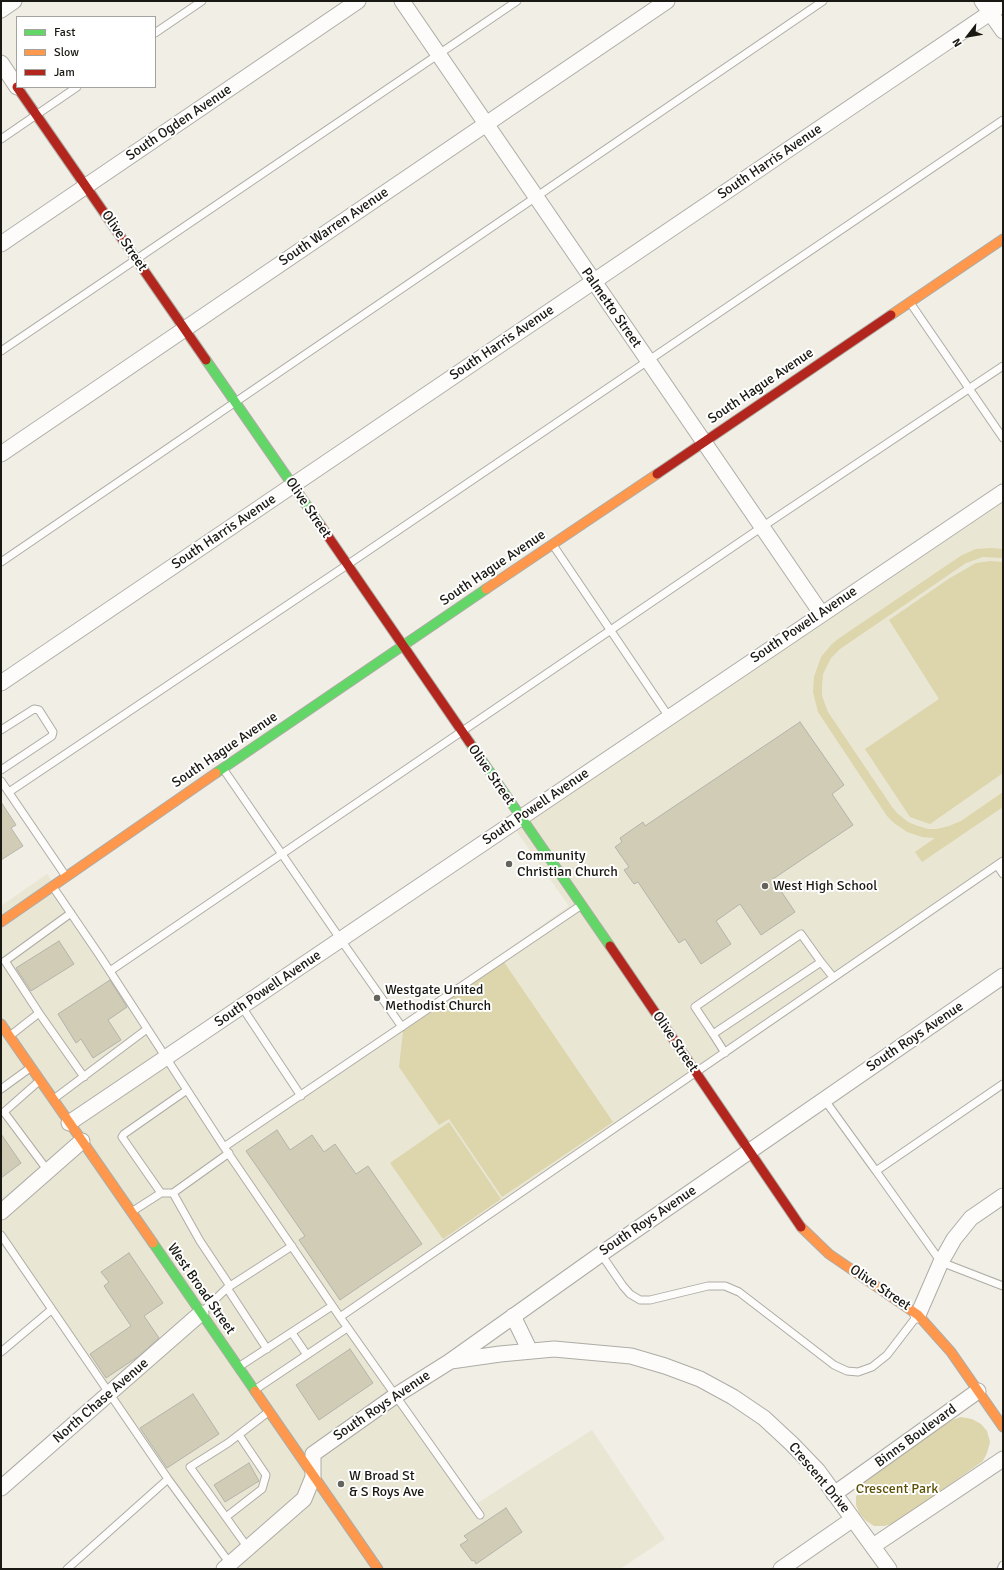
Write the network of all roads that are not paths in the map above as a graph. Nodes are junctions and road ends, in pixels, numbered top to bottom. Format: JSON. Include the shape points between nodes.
{"nodes":[{"id":1,"x":14,"y":1,"type":"edge"},
{"id":2,"x":202,"y":1,"type":"edge"},
{"id":3,"x":358,"y":1,"type":"edge"},
{"id":4,"x":402,"y":1,"type":"edge"},
{"id":5,"x":517,"y":1,"type":"edge"},
{"id":6,"x":667,"y":1,"type":"edge"},
{"id":7,"x":823,"y":1,"type":"edge"},
{"id":8,"x":1003,"y":4,"type":"edge"},
{"id":9,"x":986,"y":7,"type":"edge"},
{"id":10,"x":1,"y":10,"type":"edge"},
{"id":11,"x":1003,"y":31,"type":"edge"},
{"id":12,"x":156,"y":32,"type":"edge"},
{"id":13,"x":438,"y":55,"type":"junction"},
{"id":14,"x":1,"y":64,"type":"edge"},
{"id":15,"x":16,"y":86,"type":"edge"},
{"id":16,"x":18,"y":88,"type":"edge"},
{"id":17,"x":76,"y":88,"type":"edge"},
{"id":18,"x":37,"y":115,"type":"junction"},
{"id":19,"x":1003,"y":120,"type":"edge"},
{"id":20,"x":485,"y":124,"type":"junction"},
{"id":21,"x":1,"y":139,"type":"edge"},
{"id":22,"x":86,"y":186,"type":"junction"},
{"id":23,"x":535,"y":197,"type":"junction"},
{"id":24,"x":1003,"y":239,"type":"edge"},
{"id":25,"x":1,"y":244,"type":"edge"},
{"id":26,"x":136,"y":259,"type":"junction"},
{"id":27,"x":593,"y":282,"type":"junction"},
{"id":28,"x":910,"y":303,"type":"junction"},
{"id":29,"x":184,"y":329,"type":"junction"},
{"id":30,"x":1,"y":351,"type":"edge"},
{"id":31,"x":647,"y":360,"type":"junction"},
{"id":32,"x":1003,"y":366,"type":"edge"},
{"id":33,"x":970,"y":388,"type":"junction"},
{"id":34,"x":235,"y":402,"type":"junction"},
{"id":35,"x":1003,"y":438,"type":"edge"},
{"id":36,"x":704,"y":442,"type":"junction"},
{"id":37,"x":1,"y":454,"type":"edge"},
{"id":38,"x":293,"y":485,"type":"junction"},
{"id":39,"x":1003,"y":492,"type":"edge"},
{"id":40,"x":762,"y":527,"type":"junction"},
{"id":41,"x":552,"y":544,"type":"junction"},
{"id":42,"x":1,"y":562,"type":"edge"},
{"id":43,"x":347,"y":565,"type":"junction"},
{"id":44,"x":821,"y":614,"type":"junction"},
{"id":45,"x":611,"y":630,"type":"junction"},
{"id":46,"x":402,"y":646,"type":"junction"},
{"id":47,"x":1,"y":683,"type":"edge"},
{"id":48,"x":669,"y":717,"type":"junction"},
{"id":49,"x":1,"y":730,"type":"edge"},
{"id":50,"x":461,"y":732,"type":"junction"},
{"id":51,"x":222,"y":768,"type":"junction"},
{"id":52,"x":1,"y":770,"type":"edge"},
{"id":53,"x":1,"y":780,"type":"edge"},
{"id":54,"x":9,"y":792,"type":"junction"},
{"id":55,"x":521,"y":818,"type":"junction"},
{"id":56,"x":282,"y":854,"type":"junction"},
{"id":57,"x":1000,"y":863,"type":"edge"},
{"id":58,"x":1003,"y":874,"type":"edge"},
{"id":59,"x":66,"y":876,"type":"junction"},
{"id":60,"x":52,"y":886,"type":"junction"},
{"id":61,"x":582,"y":905,"type":"junction"},
{"id":62,"x":71,"y":913,"type":"junction"},
{"id":63,"x":1,"y":922,"type":"edge"},
{"id":64,"x":341,"y":940,"type":"junction"},
{"id":65,"x":821,"y":962,"type":"junction"},
{"id":66,"x":110,"y":971,"type":"junction"},
{"id":67,"x":1003,"y":976,"type":"edge"},
{"id":68,"x":833,"y":977,"type":"junction"},
{"id":69,"x":242,"y":1007,"type":"junction"},
{"id":70,"x":39,"y":1013,"type":"junction"},
{"id":71,"x":1,"y":1024,"type":"edge"},
{"id":72,"x":402,"y":1027,"type":"junction"},
{"id":73,"x":147,"y":1029,"type":"junction"},
{"id":74,"x":713,"y":1034,"type":"junction"},
{"id":75,"x":9,"y":1036,"type":"junction"},
{"id":76,"x":725,"y":1053,"type":"junction"},
{"id":77,"x":166,"y":1058,"type":"junction"},
{"id":78,"x":31,"y":1067,"type":"junction"},
{"id":79,"x":696,"y":1073,"type":"junction"},
{"id":80,"x":84,"y":1076,"type":"junction"},
{"id":81,"x":40,"y":1080,"type":"junction"},
{"id":82,"x":1003,"y":1084,"type":"edge"},
{"id":83,"x":1,"y":1089,"type":"edge"},
{"id":84,"x":187,"y":1090,"type":"junction"},
{"id":85,"x":301,"y":1096,"type":"junction"},
{"id":86,"x":53,"y":1099,"type":"junction"},
{"id":87,"x":824,"y":1099,"type":"junction"},
{"id":88,"x":69,"y":1123,"type":"junction"},
{"id":89,"x":82,"y":1141,"type":"junction"},
{"id":90,"x":226,"y":1150,"type":"junction"},
{"id":91,"x":750,"y":1152,"type":"junction"},
{"id":92,"x":48,"y":1171,"type":"junction"},
{"id":93,"x":876,"y":1171,"type":"junction"},
{"id":94,"x":162,"y":1193,"type":"junction"},
{"id":95,"x":173,"y":1193,"type":"junction"},
{"id":96,"x":1003,"y":1196,"type":"edge"},
{"id":97,"x":1,"y":1212,"type":"edge"},
{"id":98,"x":131,"y":1212,"type":"junction"},
{"id":99,"x":1,"y":1235,"type":"edge"},
{"id":100,"x":292,"y":1246,"type":"junction"},
{"id":101,"x":601,"y":1254,"type":"junction"},
{"id":102,"x":941,"y":1262,"type":"junction"},
{"id":103,"x":1003,"y":1286,"type":"edge"},
{"id":104,"x":228,"y":1287,"type":"junction"},
{"id":105,"x":332,"y":1306,"type":"junction"},
{"id":106,"x":52,"y":1310,"type":"junction"},
{"id":107,"x":200,"y":1313,"type":"junction"},
{"id":108,"x":918,"y":1315,"type":"junction"},
{"id":109,"x":513,"y":1316,"type":"junction"},
{"id":110,"x":340,"y":1317,"type":"junction"},
{"id":111,"x":347,"y":1328,"type":"junction"},
{"id":112,"x":292,"y":1333,"type":"junction"},
{"id":113,"x":267,"y":1349,"type":"junction"},
{"id":114,"x":530,"y":1351,"type":"junction"},
{"id":115,"x":1,"y":1352,"type":"edge"},
{"id":116,"x":307,"y":1355,"type":"junction"},
{"id":117,"x":449,"y":1362,"type":"junction"},
{"id":118,"x":238,"y":1367,"type":"junction"},
{"id":119,"x":254,"y":1391,"type":"junction"},
{"id":120,"x":978,"y":1391,"type":"junction"},
{"id":121,"x":110,"y":1393,"type":"junction"},
{"id":122,"x":395,"y":1396,"type":"junction"},
{"id":123,"x":269,"y":1412,"type":"junction"},
{"id":124,"x":1001,"y":1420,"type":"edge"},
{"id":125,"x":239,"y":1435,"type":"junction"},
{"id":126,"x":1003,"y":1459,"type":"edge"},
{"id":127,"x":313,"y":1476,"type":"junction"},
{"id":128,"x":168,"y":1480,"type":"junction"},
{"id":129,"x":1,"y":1488,"type":"edge"},
{"id":130,"x":834,"y":1494,"type":"junction"},
{"id":131,"x":480,"y":1515,"type":"dead end"},
{"id":132,"x":226,"y":1517,"type":"junction"},
{"id":133,"x":853,"y":1519,"type":"junction"},
{"id":134,"x":873,"y":1546,"type":"junction"},
{"id":135,"x":248,"y":1548,"type":"junction"},
{"id":136,"x":1003,"y":1565,"type":"edge"},
{"id":137,"x":229,"y":1567,"type":"edge"},
{"id":138,"x":67,"y":1569,"type":"edge"},
{"id":139,"x":378,"y":1569,"type":"edge"},
{"id":140,"x":781,"y":1569,"type":"edge"},
{"id":141,"x":889,"y":1569,"type":"edge"},
{"id":142,"x":1001,"y":1569,"type":"edge"}],
"edges":[{"from":1,"to":10,"type":"street"},
{"from":2,"to":12,"type":"lane"},
{"from":3,"to":22,"type":"street","name":"South Ogden Avenue"},
{"from":4,"to":13,"type":"street","name":"Palmetto Street"},
{"from":5,"to":13,"type":"lane"},
{"from":6,"to":20,"type":"street","name":"South Warren Avenue"},
{"from":7,"to":23,"type":"lane"},
{"from":8,"to":9,"type":"street","name":"South Harris Avenue"},
{"from":9,"to":11,"type":"street"},
{"from":9,"to":27,"type":"street","name":"South Harris Avenue"},
{"from":13,"to":20,"type":"street","name":"Palmetto Street"},
{"from":13,"to":26,"type":"lane"},
{"from":14,"to":15,"type":"street","name":"Olive Street"},
{"from":16,"to":18,"type":"main road","name":"Olive Street"},
{"from":17,"to":18,"type":"lane"},
{"from":18,"to":21,"type":"lane"},
{"from":18,"to":22,"type":"main road","name":"Olive Street"},
{"from":19,"to":31,"type":"lane"},
{"from":20,"to":23,"type":"street","name":"Palmetto Street"},
{"from":20,"to":29,"type":"street","name":"South Warren Avenue"},
{"from":22,"to":25,"type":"street","name":"South Ogden Avenue"},
{"from":22,"to":26,"type":"main road","name":"Olive Street"},
{"from":23,"to":27,"type":"street","name":"Palmetto Street"},
{"from":23,"to":34,"type":"lane"},
{"from":24,"to":28,"type":"main road","name":"South Hague Avenue"},
{"from":26,"to":29,"type":"main road","name":"Olive Street"},
{"from":26,"to":30,"type":"lane"},
{"from":27,"to":31,"type":"street","name":"Palmetto Street"},
{"from":27,"to":38,"type":"street","name":"South Harris Avenue"},
{"from":28,"to":33,"type":"lane"},
{"from":28,"to":36,"type":"main road","name":"South Hague Avenue"},
{"from":29,"to":34,"type":"main road","name":"Olive Street"},
{"from":29,"to":37,"type":"street","name":"South Warren Avenue"},
{"from":31,"to":36,"type":"street","name":"Palmetto Street"},
{"from":31,"to":43,"type":"lane"},
{"from":32,"to":33,"type":"lane"},
{"from":33,"to":35,"type":"lane"},
{"from":33,"to":40,"type":"lane"},
{"from":34,"to":38,"type":"main road","name":"Olive Street"},
{"from":34,"to":42,"type":"lane"},
{"from":36,"to":40,"type":"street","name":"Palmetto Street"},
{"from":36,"to":41,"type":"main road","name":"South Hague Avenue"},
{"from":38,"to":43,"type":"main road","name":"Olive Street"},
{"from":38,"to":47,"type":"street","name":"South Harris Avenue"},
{"from":39,"to":44,"type":"street","name":"South Powell Avenue"},
{"from":40,"to":44,"type":"street","name":"Palmetto Street"},
{"from":40,"to":45,"type":"lane"},
{"from":41,"to":45,"type":"lane"},
{"from":41,"to":46,"type":"main road","name":"South Hague Avenue"},
{"from":43,"to":46,"type":"main road","name":"Olive Street"},
{"from":43,"to":54,"type":"lane"},
{"from":44,"to":48,"type":"street","name":"South Powell Avenue"},
{"from":45,"to":48,"type":"lane"},
{"from":45,"to":50,"type":"lane"},
{"from":46,"to":50,"type":"main road","name":"Olive Street"},
{"from":46,"to":51,"type":"main road","name":"South Hague Avenue"},
{"from":48,"to":55,"type":"street","name":"South Powell Avenue"},
{"from":49,"to":52,"type":"lane","via":[[34,709],[38,710],[53,732],[52,736]]},
{"from":50,"to":55,"type":"main road","name":"Olive Street"},
{"from":50,"to":56,"type":"lane"},
{"from":51,"to":56,"type":"lane"},
{"from":51,"to":59,"type":"main road","name":"South Hague Avenue"},
{"from":53,"to":54,"type":"lane"},
{"from":54,"to":59,"type":"lane"},
{"from":55,"to":61,"type":"main road","name":"Olive Street"},
{"from":55,"to":64,"type":"street","name":"South Powell Avenue"},
{"from":56,"to":64,"type":"lane"},
{"from":56,"to":66,"type":"lane"},
{"from":57,"to":58,"type":"lane"},
{"from":57,"to":68,"type":"lane"},
{"from":59,"to":60,"type":"main road","name":"South Hague Avenue"},
{"from":60,"to":62,"type":"lane"},
{"from":60,"to":63,"type":"main road","name":"South Hague Avenue"},
{"from":61,"to":72,"type":"lane"},
{"from":61,"to":79,"type":"main road","name":"Olive Street"},
{"from":62,"to":66,"type":"lane"},
{"from":62,"to":70,"type":"lane","via":[[5,961]]},
{"from":64,"to":69,"type":"street","name":"South Powell Avenue"},
{"from":64,"to":72,"type":"lane"},
{"from":65,"to":68,"type":"lane"},
{"from":65,"to":74,"type":"lane"},
{"from":65,"to":74,"type":"lane","via":[[802,934],[695,1007]]},
{"from":66,"to":73,"type":"lane"},
{"from":67,"to":87,"type":"street","name":"South Roys Avenue"},
{"from":68,"to":76,"type":"lane"},
{"from":69,"to":77,"type":"street","name":"South Powell Avenue"},
{"from":69,"to":85,"type":"lane"},
{"from":70,"to":75,"type":"lane"},
{"from":70,"to":80,"type":"lane"},
{"from":71,"to":75,"type":"main road","name":"West Broad Street"},
{"from":72,"to":85,"type":"lane"},
{"from":73,"to":77,"type":"lane"},
{"from":73,"to":80,"type":"lane"},
{"from":74,"to":76,"type":"lane"},
{"from":75,"to":78,"type":"main road","name":"West Broad Street"},
{"from":76,"to":79,"type":"lane"},
{"from":77,"to":84,"type":"lane"},
{"from":77,"to":88,"type":"street","name":"South Powell Avenue"},
{"from":78,"to":81,"type":"main road","name":"West Broad Street"},
{"from":78,"to":83,"type":"lane"},
{"from":79,"to":91,"type":"main road","name":"Olive Street"},
{"from":79,"to":110,"type":"lane"},
{"from":80,"to":86,"type":"lane"},
{"from":81,"to":86,"type":"main road","name":"West Broad Street"},
{"from":81,"to":92,"type":"lane","via":[[4,1112]]},
{"from":82,"to":93,"type":"lane"},
{"from":84,"to":90,"type":"lane"},
{"from":84,"to":94,"type":"lane","via":[[122,1137]]},
{"from":85,"to":90,"type":"lane"},
{"from":86,"to":88,"type":"main road","name":"West Broad Street"},
{"from":87,"to":91,"type":"street","name":"South Roys Avenue"},
{"from":87,"to":93,"type":"lane"},
{"from":88,"to":89,"type":"main road","name":"West Broad Street"},
{"from":89,"to":92,"type":"street"},
{"from":89,"to":98,"type":"main road","name":"West Broad Street"},
{"from":90,"to":95,"type":"lane"},
{"from":90,"to":100,"type":"lane"},
{"from":91,"to":101,"type":"street","name":"South Roys Avenue"},
{"from":91,"to":108,"type":"main road","name":"Olive Street","via":[[804,1231],[829,1254]]},
{"from":92,"to":97,"type":"street"},
{"from":93,"to":102,"type":"lane"},
{"from":94,"to":95,"type":"lane"},
{"from":94,"to":98,"type":"lane"},
{"from":95,"to":104,"type":"lane"},
{"from":96,"to":102,"type":"street","via":[[971,1218],[954,1239]]},
{"from":98,"to":107,"type":"main road","name":"West Broad Street"},
{"from":99,"to":106,"type":"lane"},
{"from":100,"to":104,"type":"lane"},
{"from":100,"to":105,"type":"lane"},
{"from":101,"to":108,"type":"lane","via":[[623,1286],[640,1300],[650,1300],[708,1286],[725,1286],[739,1292],[834,1365],[848,1371],[858,1372],[872,1367],[887,1355]]},
{"from":101,"to":109,"type":"street","name":"South Roys Avenue"},
{"from":102,"to":103,"type":"lane"},
{"from":102,"to":108,"type":"street"},
{"from":104,"to":107,"type":"lane"},
{"from":104,"to":113,"type":"lane"},
{"from":105,"to":110,"type":"lane"},
{"from":105,"to":112,"type":"lane"},
{"from":106,"to":115,"type":"lane"},
{"from":106,"to":121,"type":"lane"},
{"from":107,"to":118,"type":"main road","name":"West Broad Street"},
{"from":107,"to":121,"type":"street","name":"North Chase Avenue"},
{"from":108,"to":120,"type":"main road","name":"Olive Street","via":[[951,1352]]},
{"from":109,"to":114,"type":"street"},
{"from":109,"to":117,"type":"street","name":"South Roys Avenue"},
{"from":110,"to":111,"type":"lane"},
{"from":111,"to":116,"type":"lane"},
{"from":111,"to":122,"type":"lane"},
{"from":112,"to":113,"type":"lane"},
{"from":112,"to":116,"type":"lane"},
{"from":113,"to":118,"type":"lane"},
{"from":114,"to":117,"type":"street","name":"Crescent Drive"},
{"from":114,"to":130,"type":"street","name":"Crescent Drive","via":[[554,1349],[631,1356],[700,1379],[764,1418],[818,1471]]},
{"from":116,"to":119,"type":"lane"},
{"from":117,"to":122,"type":"street","name":"South Roys Avenue"},
{"from":118,"to":119,"type":"main road","name":"West Broad Street"},
{"from":119,"to":123,"type":"main road","name":"West Broad Street"},
{"from":120,"to":124,"type":"main road","name":"Olive Street"},
{"from":120,"to":130,"type":"street","name":"Binns Boulevard"},
{"from":121,"to":128,"type":"lane"},
{"from":121,"to":129,"type":"street","name":"North Chase Avenue"},
{"from":122,"to":127,"type":"street","name":"South Roys Avenue","via":[[313,1454]]},
{"from":122,"to":131,"type":"lane"},
{"from":123,"to":125,"type":"lane"},
{"from":123,"to":127,"type":"main road","name":"West Broad Street"},
{"from":125,"to":132,"type":"lane","via":[[266,1475],[262,1489]]},
{"from":125,"to":132,"type":"lane","via":[[190,1467]]},
{"from":126,"to":134,"type":"street"},
{"from":127,"to":135,"type":"street","via":[[304,1499]]},
{"from":127,"to":139,"type":"main road","name":"West Broad Street"},
{"from":128,"to":137,"type":"lane"},
{"from":128,"to":138,"type":"lane"},
{"from":130,"to":133,"type":"street","name":"Crescent Drive"},
{"from":132,"to":135,"type":"lane"},
{"from":133,"to":134,"type":"street","name":"Crescent Drive"},
{"from":133,"to":140,"type":"street"},
{"from":134,"to":141,"type":"street","name":"Crescent Drive"},
{"from":135,"to":137,"type":"street"},
{"from":136,"to":142,"type":"lane"}]}
